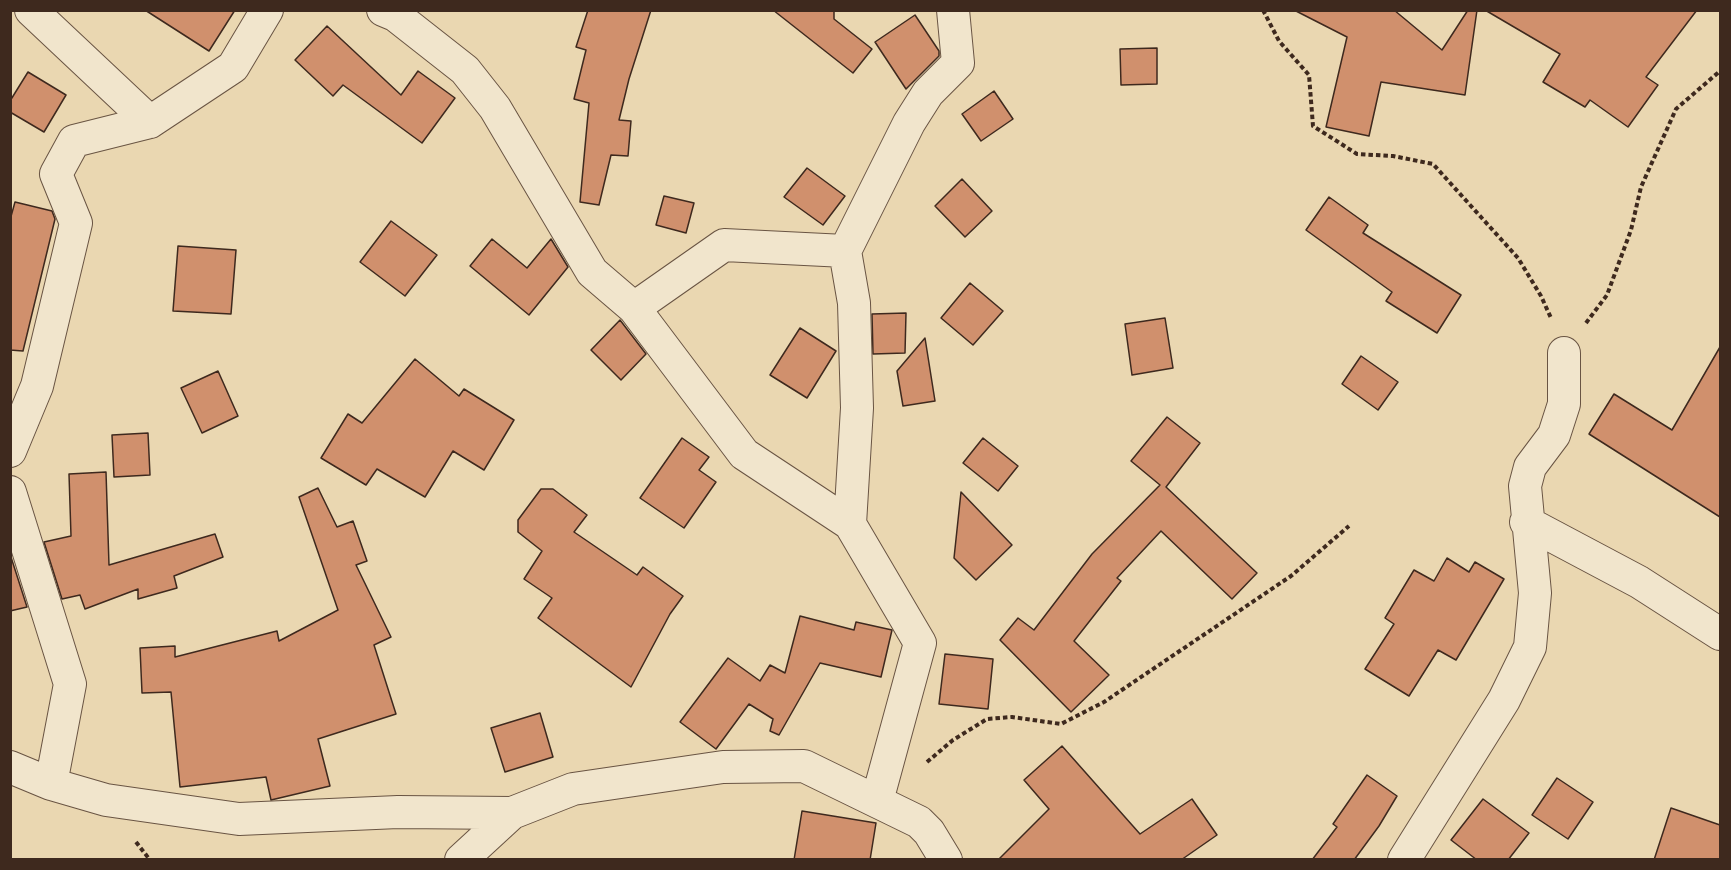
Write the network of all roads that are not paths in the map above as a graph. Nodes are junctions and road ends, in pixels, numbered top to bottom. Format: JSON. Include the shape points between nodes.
{"nodes":[{"id":1,"x":31,"y":10,"type":"edge"},
{"id":2,"x":267,"y":10,"type":"edge"},
{"id":3,"x":383,"y":10,"type":"edge"},
{"id":4,"x":953,"y":10,"type":"edge"},
{"id":5,"x":150,"y":122,"type":"junction"},
{"id":6,"x":845,"y":251,"type":"junction"},
{"id":7,"x":634,"y":308,"type":"junction"},
{"id":8,"x":1564,"y":353,"type":"road end"},
{"id":9,"x":10,"y":451,"type":"edge"},
{"id":10,"x":10,"y":492,"type":"edge"},
{"id":11,"x":1526,"y":522,"type":"junction"},
{"id":12,"x":850,"y":524,"type":"junction"},
{"id":13,"x":1720,"y":634,"type":"edge"},
{"id":14,"x":10,"y":767,"type":"edge"},
{"id":15,"x":51,"y":784,"type":"junction"},
{"id":16,"x":877,"y":801,"type":"junction"},
{"id":17,"x":512,"y":813,"type":"junction"},
{"id":18,"x":461,"y":860,"type":"edge"},
{"id":19,"x":946,"y":860,"type":"edge"},
{"id":20,"x":1404,"y":860,"type":"edge"}],
"edges":[{"from":1,"to":5,"type":"street"},
{"from":2,"to":5,"type":"street","via":[[233,67]]},
{"from":3,"to":7,"type":"street","via":[[395,15],[465,70],[495,108],[592,272]]},
{"from":4,"to":6,"type":"street","via":[[958,63],[928,93],[909,123]]},
{"from":5,"to":9,"type":"street","via":[[74,141],[56,174],[76,223],[37,386]]},
{"from":6,"to":7,"type":"street","via":[[724,245]]},
{"from":6,"to":12,"type":"street","via":[[854,303],[857,408]]},
{"from":7,"to":12,"type":"street","via":[[744,454]]},
{"from":8,"to":11,"type":"street","via":[[1564,404],[1554,435],[1530,467]]},
{"from":10,"to":15,"type":"street","via":[[70,684]]},
{"from":11,"to":13,"type":"street","via":[[1639,582]]},
{"from":11,"to":20,"type":"street","via":[[1535,593],[1530,647],[1504,700]]},
{"from":12,"to":16,"type":"street","via":[[920,643]]},
{"from":14,"to":15,"type":"street"},
{"from":15,"to":17,"type":"street","via":[[106,800],[239,819],[398,812]]},
{"from":16,"to":17,"type":"street","via":[[804,766],[723,767],[573,789]]},
{"from":16,"to":19,"type":"street","via":[[919,822]]},
{"from":17,"to":18,"type":"street"}]}
